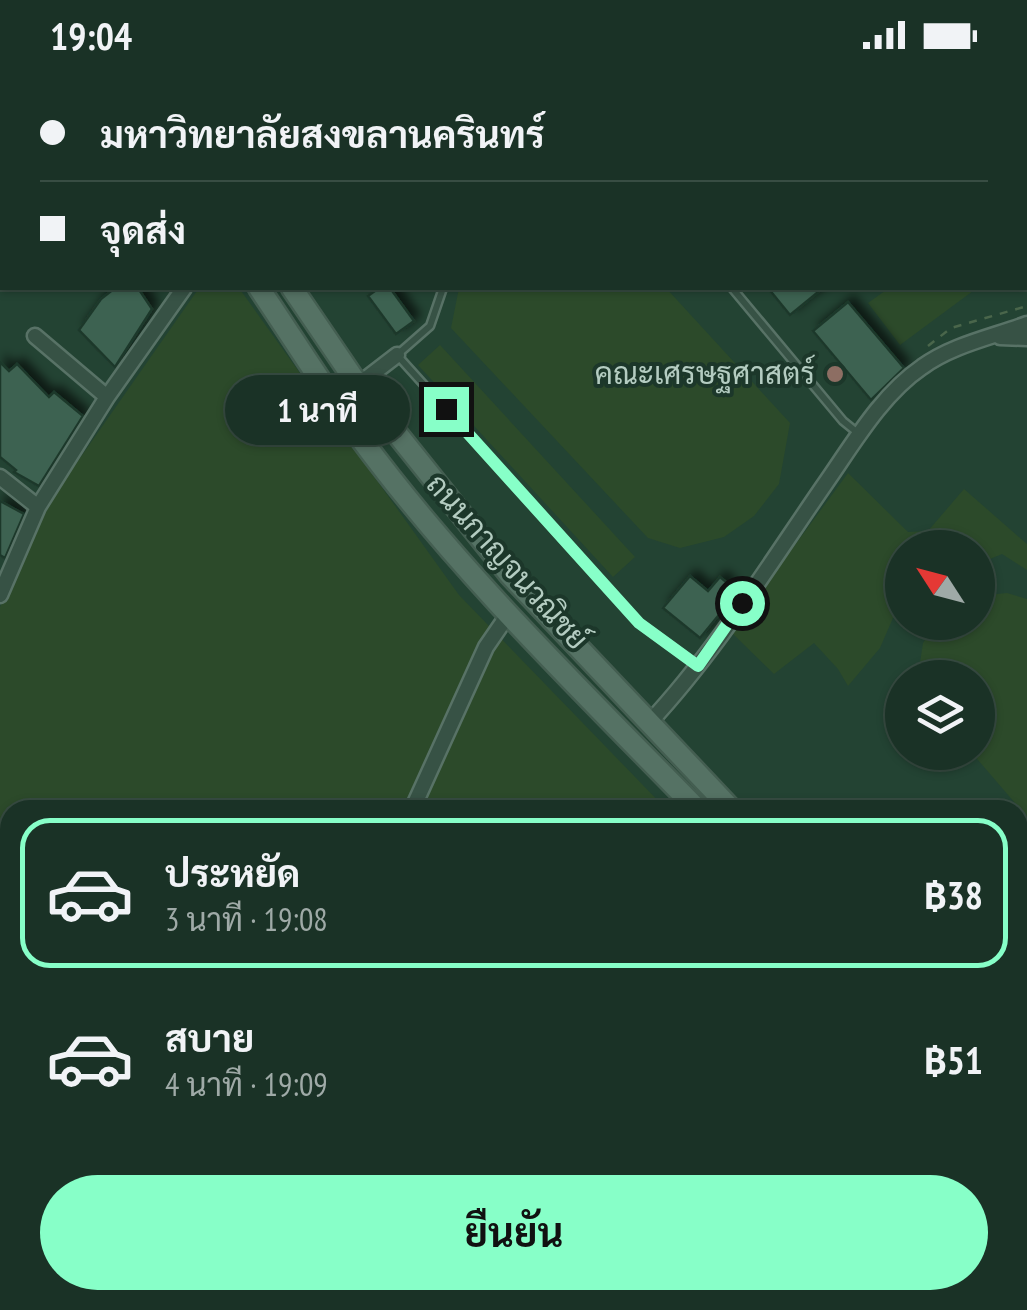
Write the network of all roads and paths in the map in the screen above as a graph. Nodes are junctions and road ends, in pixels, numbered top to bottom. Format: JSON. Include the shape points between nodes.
{"nodes":[{"id":1,"x":183,"y":290,"type":"edge"},
{"id":2,"x":260,"y":290,"type":"edge"},
{"id":3,"x":293,"y":290,"type":"edge"},
{"id":4,"x":443,"y":290,"type":"edge"},
{"id":5,"x":734,"y":290,"type":"edge"},
{"id":6,"x":1027,"y":306,"type":"edge"},
{"id":7,"x":1027,"y":324,"type":"edge"},
{"id":8,"x":35,"y":336,"type":"dead end"},
{"id":9,"x":994,"y":336,"type":"junction"},
{"id":10,"x":1027,"y":338,"type":"edge"},
{"id":11,"x":926,"y":347,"type":"dead end"},
{"id":12,"x":397,"y":355,"type":"junction"},
{"id":13,"x":358,"y":386,"type":"junction"},
{"id":14,"x":107,"y":397,"type":"junction"},
{"id":15,"x":861,"y":436,"type":"junction"},
{"id":16,"x":0,"y":478,"type":"edge"},
{"id":17,"x":38,"y":507,"type":"junction"},
{"id":18,"x":0,"y":595,"type":"edge"},
{"id":19,"x":508,"y":615,"type":"junction"},
{"id":20,"x":698,"y":666,"type":"junction"},
{"id":21,"x":648,"y":723,"type":"junction"},
{"id":22,"x":632,"y":742,"type":"junction"},
{"id":23,"x":417,"y":800,"type":"edge"},
{"id":24,"x":688,"y":800,"type":"edge"},
{"id":25,"x":722,"y":800,"type":"edge"}],
"edges":[{"from":1,"to":14,"type":"street"},
{"from":2,"to":19,"type":"main road","name":"ถนนกาญจนวณิชย์","via":[[361,438]]},
{"from":3,"to":13,"type":"main road","name":"ถนนกาญจนวณิชย์"},
{"from":4,"to":12,"type":"lane","via":[[430,326]]},
{"from":5,"to":15,"type":"lane"},
{"from":6,"to":11,"type":"path","via":[[951,328]]},
{"from":7,"to":9,"type":"street"},
{"from":8,"to":14,"type":"street"},
{"from":9,"to":10,"type":"street"},
{"from":9,"to":15,"type":"street","via":[[920,368]]},
{"from":12,"to":13,"type":"street"},
{"from":12,"to":20,"type":"lane","via":[[639,623]]},
{"from":13,"to":21,"type":"main road","name":"ถนนกาญจนวณิชย์","via":[[510,576]]},
{"from":14,"to":17,"type":"street"},
{"from":15,"to":20,"type":"street"},
{"from":16,"to":17,"type":"street"},
{"from":17,"to":18,"type":"street"},
{"from":19,"to":22,"type":"main road","name":"ถนนกาญจนวณิชย์"},
{"from":19,"to":23,"type":"street","via":[[486,647]]},
{"from":20,"to":21,"type":"street"},
{"from":21,"to":22,"type":"main road"},
{"from":21,"to":25,"type":"main road","name":"ถนนกาญจนวณิชย์"},
{"from":22,"to":24,"type":"main road","name":"ถนนกาญจนวณิชย์"}]}
